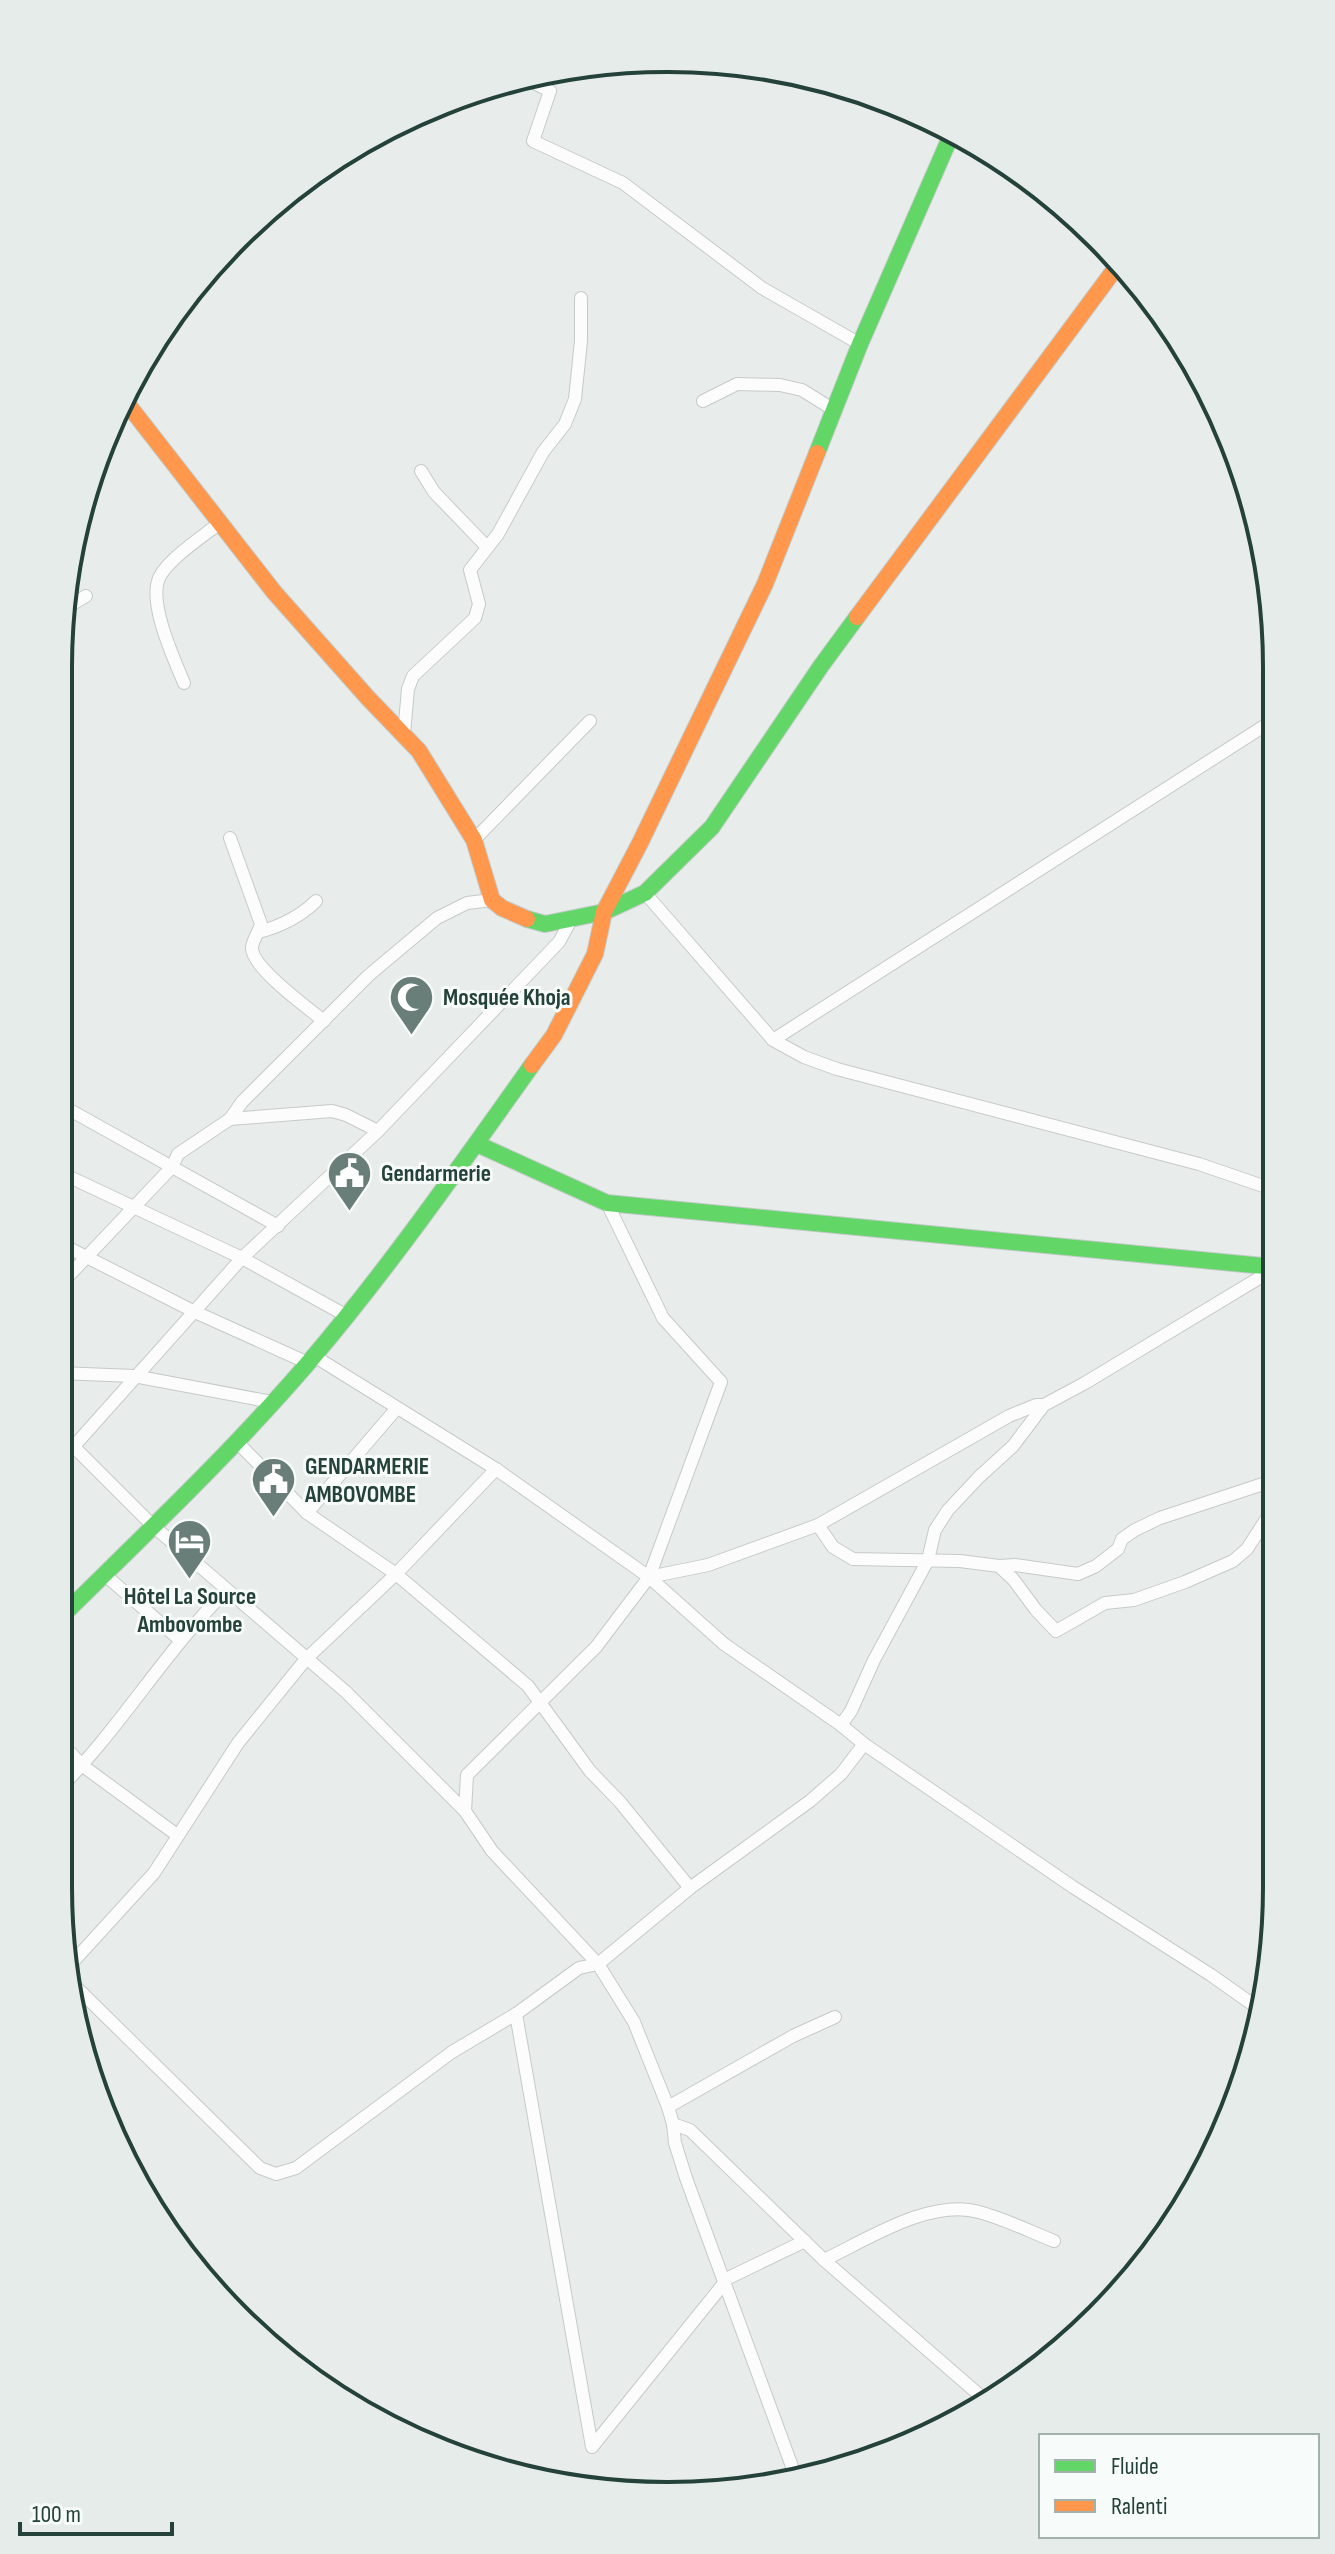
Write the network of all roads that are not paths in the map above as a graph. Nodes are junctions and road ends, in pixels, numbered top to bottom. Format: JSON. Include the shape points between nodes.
{"nodes":[{"id":1,"x":539,"y":86,"type":"edge"},
{"id":2,"x":948,"y":142,"type":"edge"},
{"id":3,"x":1113,"y":272,"type":"edge"},
{"id":4,"x":581,"y":298,"type":"dead end"},
{"id":5,"x":860,"y":344,"type":"junction"},
{"id":6,"x":703,"y":401,"type":"dead end"},
{"id":7,"x":131,"y":408,"type":"edge"},
{"id":8,"x":834,"y":410,"type":"junction"},
{"id":9,"x":421,"y":471,"type":"dead end"},
{"id":10,"x":221,"y":522,"type":"junction"},
{"id":11,"x":487,"y":547,"type":"junction"},
{"id":12,"x":86,"y":596,"type":"dead end"},
{"id":13,"x":76,"y":602,"type":"edge"},
{"id":14,"x":184,"y":683,"type":"dead end"},
{"id":15,"x":590,"y":721,"type":"dead end"},
{"id":16,"x":1263,"y":727,"type":"edge"},
{"id":17,"x":404,"y":734,"type":"junction"},
{"id":18,"x":230,"y":838,"type":"dead end"},
{"id":19,"x":474,"y":840,"type":"junction"},
{"id":20,"x":645,"y":893,"type":"junction"},
{"id":21,"x":492,"y":900,"type":"junction"},
{"id":22,"x":316,"y":901,"type":"dead end"},
{"id":23,"x":604,"y":912,"type":"junction"},
{"id":24,"x":571,"y":920,"type":"junction"},
{"id":25,"x":259,"y":932,"type":"junction"},
{"id":26,"x":324,"y":1021,"type":"junction"},
{"id":27,"x":773,"y":1040,"type":"junction"},
{"id":28,"x":72,"y":1111,"type":"edge"},
{"id":29,"x":230,"y":1119,"type":"junction"},
{"id":30,"x":378,"y":1131,"type":"junction"},
{"id":31,"x":477,"y":1144,"type":"junction"},
{"id":32,"x":172,"y":1167,"type":"junction"},
{"id":33,"x":72,"y":1178,"type":"edge"},
{"id":34,"x":1263,"y":1186,"type":"edge"},
{"id":35,"x":607,"y":1203,"type":"junction"},
{"id":36,"x":132,"y":1208,"type":"junction"},
{"id":37,"x":278,"y":1226,"type":"junction"},
{"id":38,"x":72,"y":1250,"type":"edge"},
{"id":39,"x":87,"y":1257,"type":"junction"},
{"id":40,"x":242,"y":1258,"type":"junction"},
{"id":41,"x":1263,"y":1267,"type":"edge"},
{"id":42,"x":72,"y":1273,"type":"edge"},
{"id":43,"x":1263,"y":1275,"type":"edge"},
{"id":44,"x":195,"y":1312,"type":"junction"},
{"id":45,"x":347,"y":1316,"type":"junction"},
{"id":46,"x":311,"y":1360,"type":"junction"},
{"id":47,"x":72,"y":1374,"type":"edge"},
{"id":48,"x":134,"y":1376,"type":"junction"},
{"id":49,"x":272,"y":1402,"type":"junction"},
{"id":50,"x":1044,"y":1405,"type":"junction"},
{"id":51,"x":397,"y":1408,"type":"junction"},
{"id":52,"x":237,"y":1442,"type":"junction"},
{"id":53,"x":74,"y":1447,"type":"joint"},
{"id":54,"x":496,"y":1469,"type":"junction"},
{"id":55,"x":1263,"y":1484,"type":"edge"},
{"id":56,"x":307,"y":1513,"type":"junction"},
{"id":57,"x":1263,"y":1524,"type":"edge"},
{"id":58,"x":152,"y":1525,"type":"junction"},
{"id":59,"x":818,"y":1525,"type":"junction"},
{"id":60,"x":928,"y":1560,"type":"junction"},
{"id":61,"x":999,"y":1566,"type":"junction"},
{"id":62,"x":396,"y":1574,"type":"junction"},
{"id":63,"x":105,"y":1575,"type":"junction"},
{"id":64,"x":649,"y":1577,"type":"junction"},
{"id":65,"x":226,"y":1591,"type":"junction"},
{"id":66,"x":72,"y":1607,"type":"edge"},
{"id":67,"x":180,"y":1640,"type":"junction"},
{"id":68,"x":306,"y":1659,"type":"junction"},
{"id":69,"x":540,"y":1702,"type":"junction"},
{"id":70,"x":841,"y":1725,"type":"junction"},
{"id":71,"x":864,"y":1744,"type":"junction"},
{"id":72,"x":72,"y":1755,"type":"edge"},
{"id":73,"x":83,"y":1766,"type":"junction"},
{"id":74,"x":72,"y":1777,"type":"edge"},
{"id":75,"x":465,"y":1811,"type":"junction"},
{"id":76,"x":177,"y":1835,"type":"junction"},
{"id":77,"x":690,"y":1888,"type":"junction"},
{"id":78,"x":76,"y":1958,"type":"edge"},
{"id":79,"x":598,"y":1964,"type":"junction"},
{"id":80,"x":81,"y":1992,"type":"edge"},
{"id":81,"x":1252,"y":2004,"type":"edge"},
{"id":82,"x":516,"y":2014,"type":"junction"},
{"id":83,"x":835,"y":2017,"type":"dead end"},
{"id":84,"x":668,"y":2107,"type":"junction"},
{"id":85,"x":673,"y":2124,"type":"junction"},
{"id":86,"x":805,"y":2241,"type":"junction"},
{"id":87,"x":1054,"y":2241,"type":"dead end"},
{"id":88,"x":824,"y":2260,"type":"junction"},
{"id":89,"x":725,"y":2281,"type":"junction"},
{"id":90,"x":978,"y":2394,"type":"edge"},
{"id":91,"x":793,"y":2469,"type":"edge"}],
"edges":[{"from":1,"to":5,"type":"street","via":[[550,91],[533,141],[623,183],[762,288]]},
{"from":2,"to":5,"type":"street"},
{"from":3,"to":20,"type":"street","via":[[821,666],[712,827]]},
{"from":4,"to":11,"type":"street","via":[[575,399],[565,424]]},
{"from":5,"to":8,"type":"street"},
{"from":6,"to":8,"type":"street","via":[[737,384],[780,385],[802,390]]},
{"from":7,"to":10,"type":"street"},
{"from":8,"to":23,"type":"street","via":[[765,584]]},
{"from":9,"to":11,"type":"street"},
{"from":10,"to":14,"type":"street","via":[[167,567],[158,581],[157,603]]},
{"from":10,"to":17,"type":"street","via":[[274,592]]},
{"from":11,"to":17,"type":"street","via":[[470,570],[479,604],[475,618],[413,676]]},
{"from":12,"to":13,"type":"street"},
{"from":15,"to":19,"type":"street"},
{"from":16,"to":27,"type":"street"},
{"from":17,"to":19,"type":"street"},
{"from":18,"to":25,"type":"street","via":[[258,910]]},
{"from":19,"to":21,"type":"street"},
{"from":20,"to":23,"type":"street"},
{"from":20,"to":27,"type":"street"},
{"from":21,"to":24,"type":"street","via":[[545,924]]},
{"from":21,"to":26,"type":"street","via":[[467,903],[437,918]]},
{"from":22,"to":25,"type":"street","via":[[304,913]]},
{"from":23,"to":24,"type":"street"},
{"from":23,"to":31,"type":"street","via":[[595,954],[554,1035]]},
{"from":24,"to":30,"type":"street","via":[[559,942]]},
{"from":25,"to":26,"type":"street","via":[[252,947],[261,967]]},
{"from":26,"to":29,"type":"street"},
{"from":27,"to":34,"type":"street","via":[[837,1069],[1184,1160]]},
{"from":28,"to":32,"type":"street"},
{"from":29,"to":30,"type":"street","via":[[332,1111]]},
{"from":29,"to":32,"type":"street","via":[[178,1154]]},
{"from":30,"to":37,"type":"street"},
{"from":31,"to":35,"type":"street"},
{"from":31,"to":45,"type":"street"},
{"from":32,"to":36,"type":"street"},
{"from":32,"to":37,"type":"street"},
{"from":33,"to":36,"type":"street"},
{"from":35,"to":41,"type":"street"},
{"from":35,"to":64,"type":"street","via":[[663,1318],[721,1382]]},
{"from":36,"to":39,"type":"street"},
{"from":36,"to":40,"type":"street"},
{"from":37,"to":40,"type":"street"},
{"from":38,"to":39,"type":"street"},
{"from":39,"to":42,"type":"street"},
{"from":39,"to":44,"type":"street"},
{"from":40,"to":44,"type":"street"},
{"from":40,"to":45,"type":"street"},
{"from":43,"to":50,"type":"street"},
{"from":44,"to":46,"type":"street"},
{"from":44,"to":48,"type":"street"},
{"from":45,"to":46,"type":"street"},
{"from":46,"to":49,"type":"street"},
{"from":46,"to":51,"type":"street"},
{"from":47,"to":48,"type":"street"},
{"from":48,"to":49,"type":"street"},
{"from":48,"to":53,"type":"street"},
{"from":49,"to":52,"type":"street"},
{"from":50,"to":59,"type":"street","via":[[1009,1416]]},
{"from":50,"to":60,"type":"street","via":[[1013,1446],[948,1510],[935,1530]]},
{"from":51,"to":54,"type":"street"},
{"from":51,"to":56,"type":"street"},
{"from":52,"to":56,"type":"street"},
{"from":52,"to":58,"type":"street"},
{"from":53,"to":58,"type":"street"},
{"from":54,"to":62,"type":"street"},
{"from":54,"to":64,"type":"street"},
{"from":55,"to":61,"type":"street","via":[[1135,1530],[1107,1558],[1078,1574]]},
{"from":56,"to":62,"type":"street"},
{"from":57,"to":61,"type":"street","via":[[1233,1561],[1134,1600],[1105,1603],[1056,1631]]},
{"from":58,"to":63,"type":"street"},
{"from":58,"to":65,"type":"street"},
{"from":59,"to":60,"type":"street","via":[[833,1547],[853,1559]]},
{"from":59,"to":64,"type":"street","via":[[708,1565]]},
{"from":60,"to":61,"type":"street"},
{"from":60,"to":70,"type":"street"},
{"from":62,"to":68,"type":"street"},
{"from":62,"to":69,"type":"street"},
{"from":63,"to":66,"type":"street"},
{"from":63,"to":67,"type":"street"},
{"from":64,"to":69,"type":"street","via":[[596,1647]]},
{"from":64,"to":70,"type":"street","via":[[724,1644]]},
{"from":65,"to":67,"type":"street"},
{"from":65,"to":68,"type":"street"},
{"from":67,"to":73,"type":"street"},
{"from":68,"to":75,"type":"street"},
{"from":68,"to":76,"type":"street","via":[[238,1743]]},
{"from":69,"to":75,"type":"street","via":[[467,1775]]},
{"from":69,"to":77,"type":"street","via":[[590,1771]]},
{"from":70,"to":71,"type":"street"},
{"from":71,"to":77,"type":"street","via":[[810,1801]]},
{"from":71,"to":81,"type":"street"},
{"from":72,"to":73,"type":"street"},
{"from":73,"to":74,"type":"street"},
{"from":73,"to":76,"type":"street"},
{"from":75,"to":79,"type":"street","via":[[492,1851]]},
{"from":76,"to":78,"type":"street","via":[[147,1882]]},
{"from":77,"to":79,"type":"street"},
{"from":79,"to":82,"type":"street","via":[[579,1968]]},
{"from":79,"to":84,"type":"street","via":[[634,2022]]},
{"from":80,"to":82,"type":"street","via":[[260,2168],[276,2174],[296,2168],[452,2052]]},
{"from":82,"to":89,"type":"street","via":[[592,2447]]},
{"from":83,"to":84,"type":"street"},
{"from":84,"to":85,"type":"street"},
{"from":85,"to":86,"type":"street","via":[[690,2130]]},
{"from":85,"to":89,"type":"street","via":[[686,2178]]},
{"from":86,"to":88,"type":"street"},
{"from":86,"to":89,"type":"street"},
{"from":87,"to":88,"type":"street","via":[[978,2211],[948,2208],[922,2214]]},
{"from":88,"to":90,"type":"street"},
{"from":89,"to":91,"type":"street"}]}
